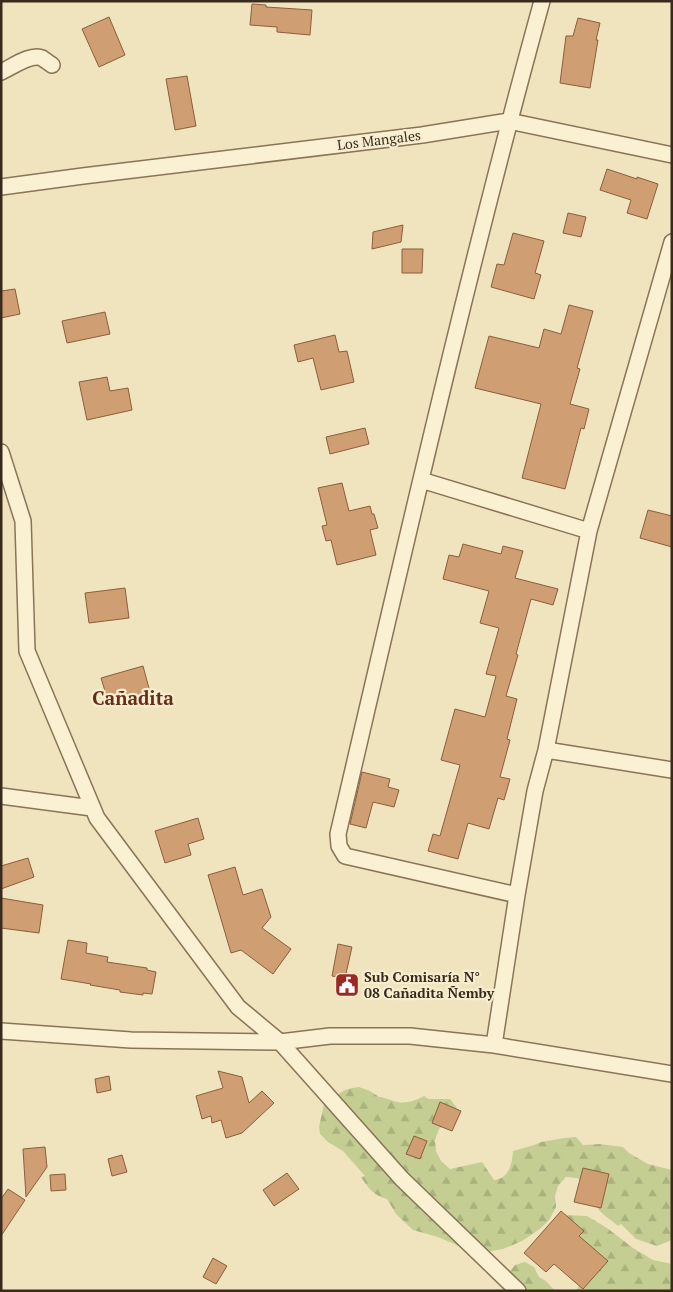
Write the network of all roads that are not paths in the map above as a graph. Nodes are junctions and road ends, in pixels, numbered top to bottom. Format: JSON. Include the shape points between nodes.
{"nodes":[{"id":1,"x":542,"y":1,"type":"edge"},
{"id":2,"x":52,"y":65,"type":"dead end"},
{"id":3,"x":1,"y":72,"type":"edge"},
{"id":4,"x":509,"y":121,"type":"junction"},
{"id":5,"x":672,"y":155,"type":"edge"},
{"id":6,"x":1,"y":187,"type":"edge"},
{"id":7,"x":672,"y":242,"type":"edge"},
{"id":8,"x":1,"y":452,"type":"edge"},
{"id":9,"x":421,"y":480,"type":"junction"},
{"id":10,"x":589,"y":531,"type":"junction"},
{"id":11,"x":546,"y":750,"type":"junction"},
{"id":12,"x":672,"y":770,"type":"edge"},
{"id":13,"x":1,"y":796,"type":"edge"},
{"id":14,"x":92,"y":808,"type":"junction"},
{"id":15,"x":517,"y":895,"type":"junction"},
{"id":16,"x":1,"y":1031,"type":"edge"},
{"id":17,"x":280,"y":1042,"type":"junction"},
{"id":18,"x":494,"y":1045,"type":"junction"},
{"id":19,"x":672,"y":1074,"type":"edge"},
{"id":20,"x":518,"y":1291,"type":"edge"}],
"edges":[{"from":1,"to":4,"type":"street"},
{"from":2,"to":3,"type":"street","via":[[35,57]]},
{"from":4,"to":5,"type":"street","name":"Los Mangales"},
{"from":4,"to":6,"type":"street","name":"Los Mangales","via":[[422,135]]},
{"from":4,"to":9,"type":"street"},
{"from":7,"to":10,"type":"street"},
{"from":8,"to":14,"type":"street","via":[[23,521],[27,651]]},
{"from":9,"to":10,"type":"street"},
{"from":9,"to":15,"type":"street","via":[[338,834],[338,846],[344,856]]},
{"from":10,"to":11,"type":"street"},
{"from":11,"to":12,"type":"street"},
{"from":11,"to":15,"type":"street","via":[[535,791]]},
{"from":13,"to":14,"type":"street"},
{"from":14,"to":17,"type":"street","via":[[238,1007]]},
{"from":15,"to":18,"type":"street"},
{"from":16,"to":17,"type":"street","via":[[131,1040]]},
{"from":17,"to":18,"type":"street","via":[[330,1036],[410,1036]]},
{"from":17,"to":20,"type":"street","via":[[402,1179]]},
{"from":18,"to":19,"type":"street"}]}
